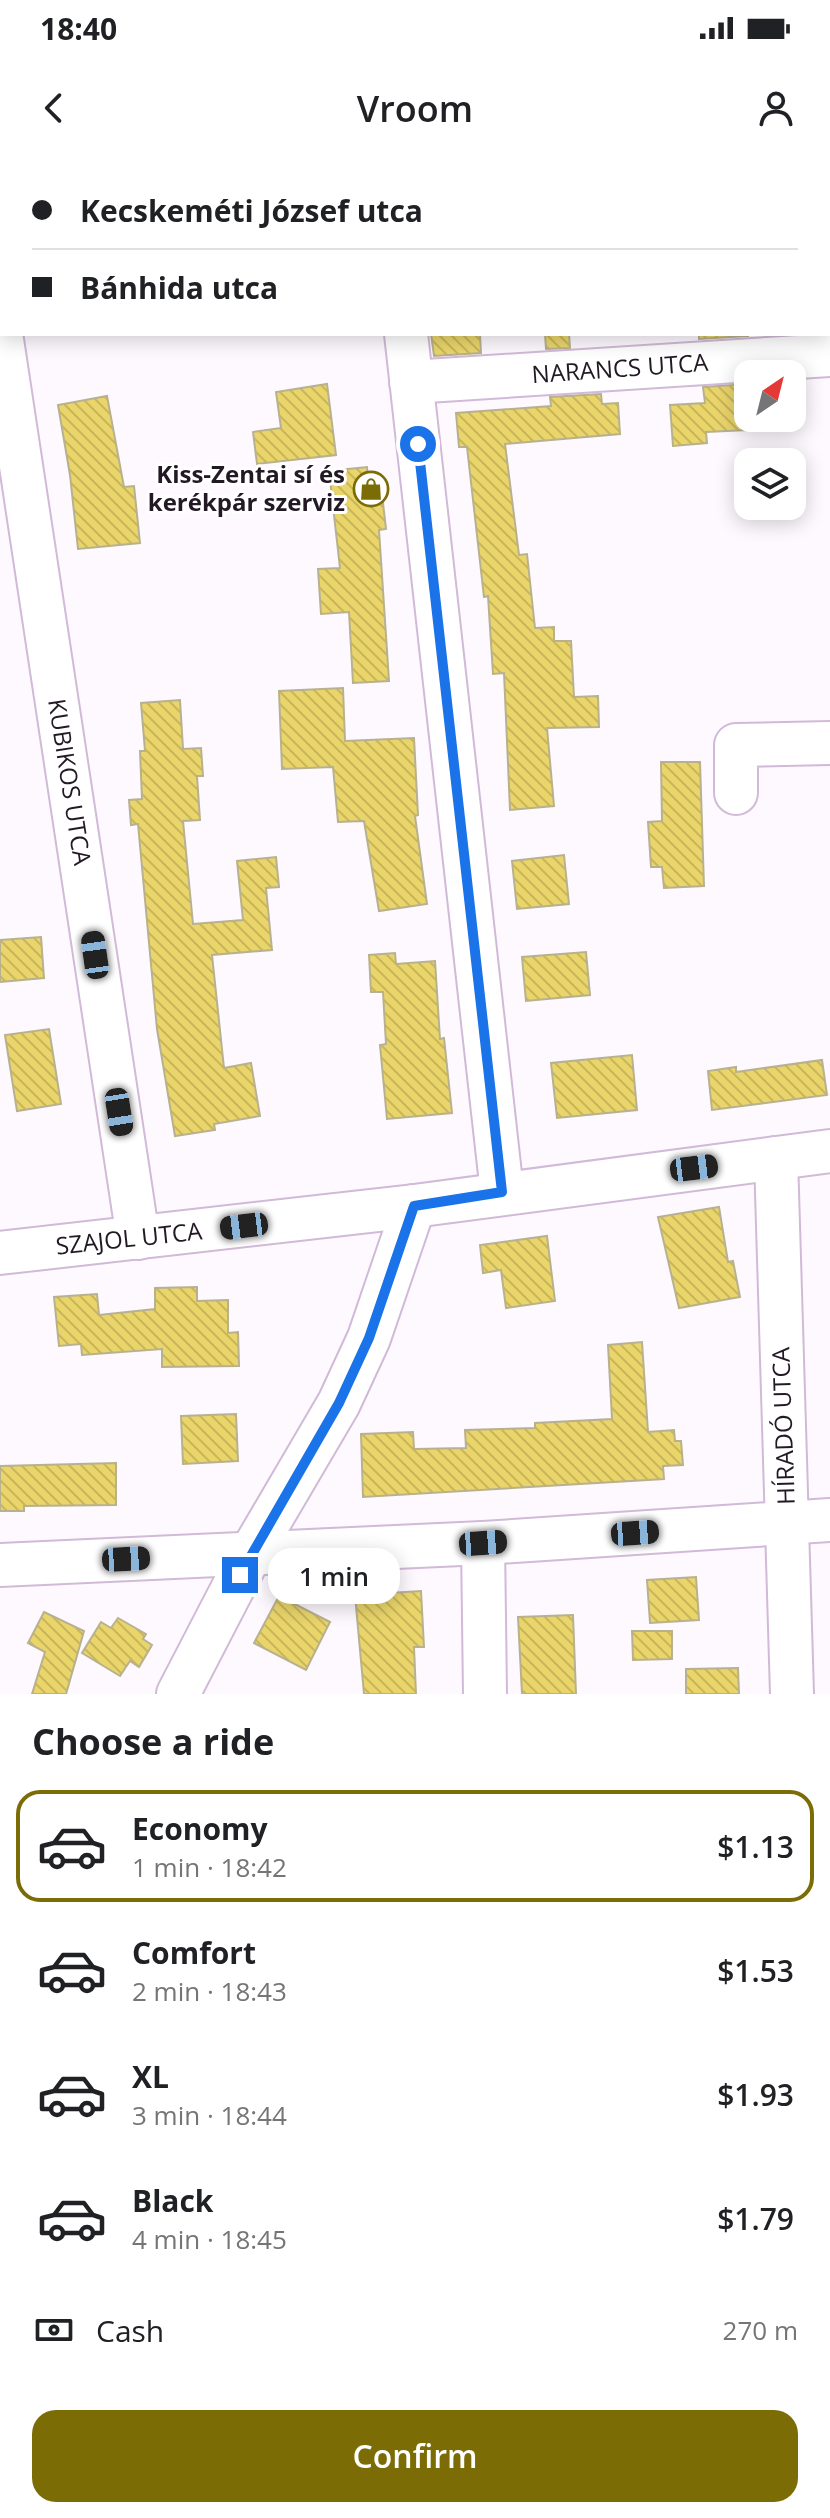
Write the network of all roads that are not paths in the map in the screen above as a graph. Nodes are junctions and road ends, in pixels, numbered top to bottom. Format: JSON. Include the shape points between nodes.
{"nodes":[{"id":1,"x":1,"y":336,"type":"edge"},
{"id":2,"x":406,"y":336,"type":"edge"},
{"id":3,"x":830,"y":355,"type":"edge"},
{"id":4,"x":411,"y":382,"type":"junction"},
{"id":5,"x":830,"y":743,"type":"edge"},
{"id":6,"x":736,"y":793,"type":"dead end"},
{"id":7,"x":830,"y":1151,"type":"edge"},
{"id":8,"x":776,"y":1158,"type":"junction"},
{"id":9,"x":502,"y":1192,"type":"junction"},
{"id":10,"x":414,"y":1206,"type":"junction"},
{"id":11,"x":138,"y":1238,"type":"junction"},
{"id":12,"x":0,"y":1253,"type":"edge"},
{"id":13,"x":830,"y":1520,"type":"edge"},
{"id":14,"x":787,"y":1522,"type":"junction"},
{"id":15,"x":483,"y":1543,"type":"junction"},
{"id":16,"x":251,"y":1553,"type":"junction"},
{"id":17,"x":0,"y":1565,"type":"edge"},
{"id":18,"x":178,"y":1694,"type":"edge"},
{"id":19,"x":485,"y":1694,"type":"edge"},
{"id":20,"x":792,"y":1694,"type":"edge"}],
"edges":[{"from":1,"to":11,"type":"street","name":"KUBIKOS UTCA"},
{"from":2,"to":4,"type":"street"},
{"from":3,"to":4,"type":"street","name":"NARANCS UTCA"},
{"from":4,"to":9,"type":"street"},
{"from":5,"to":6,"type":"street","via":[[736,745]]},
{"from":7,"to":8,"type":"street","name":"SZAJOL UTCA"},
{"from":8,"to":9,"type":"street","name":"SZAJOL UTCA"},
{"from":8,"to":14,"type":"street","name":"HÍRADÓ UTCA"},
{"from":9,"to":10,"type":"street","name":"SZAJOL UTCA"},
{"from":10,"to":11,"type":"street","name":"SZAJOL UTCA"},
{"from":10,"to":16,"type":"street","via":[[369,1338],[339,1403]]},
{"from":11,"to":12,"type":"street","name":"SZAJOL UTCA"},
{"from":13,"to":14,"type":"street"},
{"from":14,"to":15,"type":"street"},
{"from":14,"to":20,"type":"street","name":"HÍRADÓ UTCA"},
{"from":15,"to":16,"type":"street"},
{"from":15,"to":19,"type":"street"},
{"from":16,"to":17,"type":"street"},
{"from":16,"to":18,"type":"street"}]}
